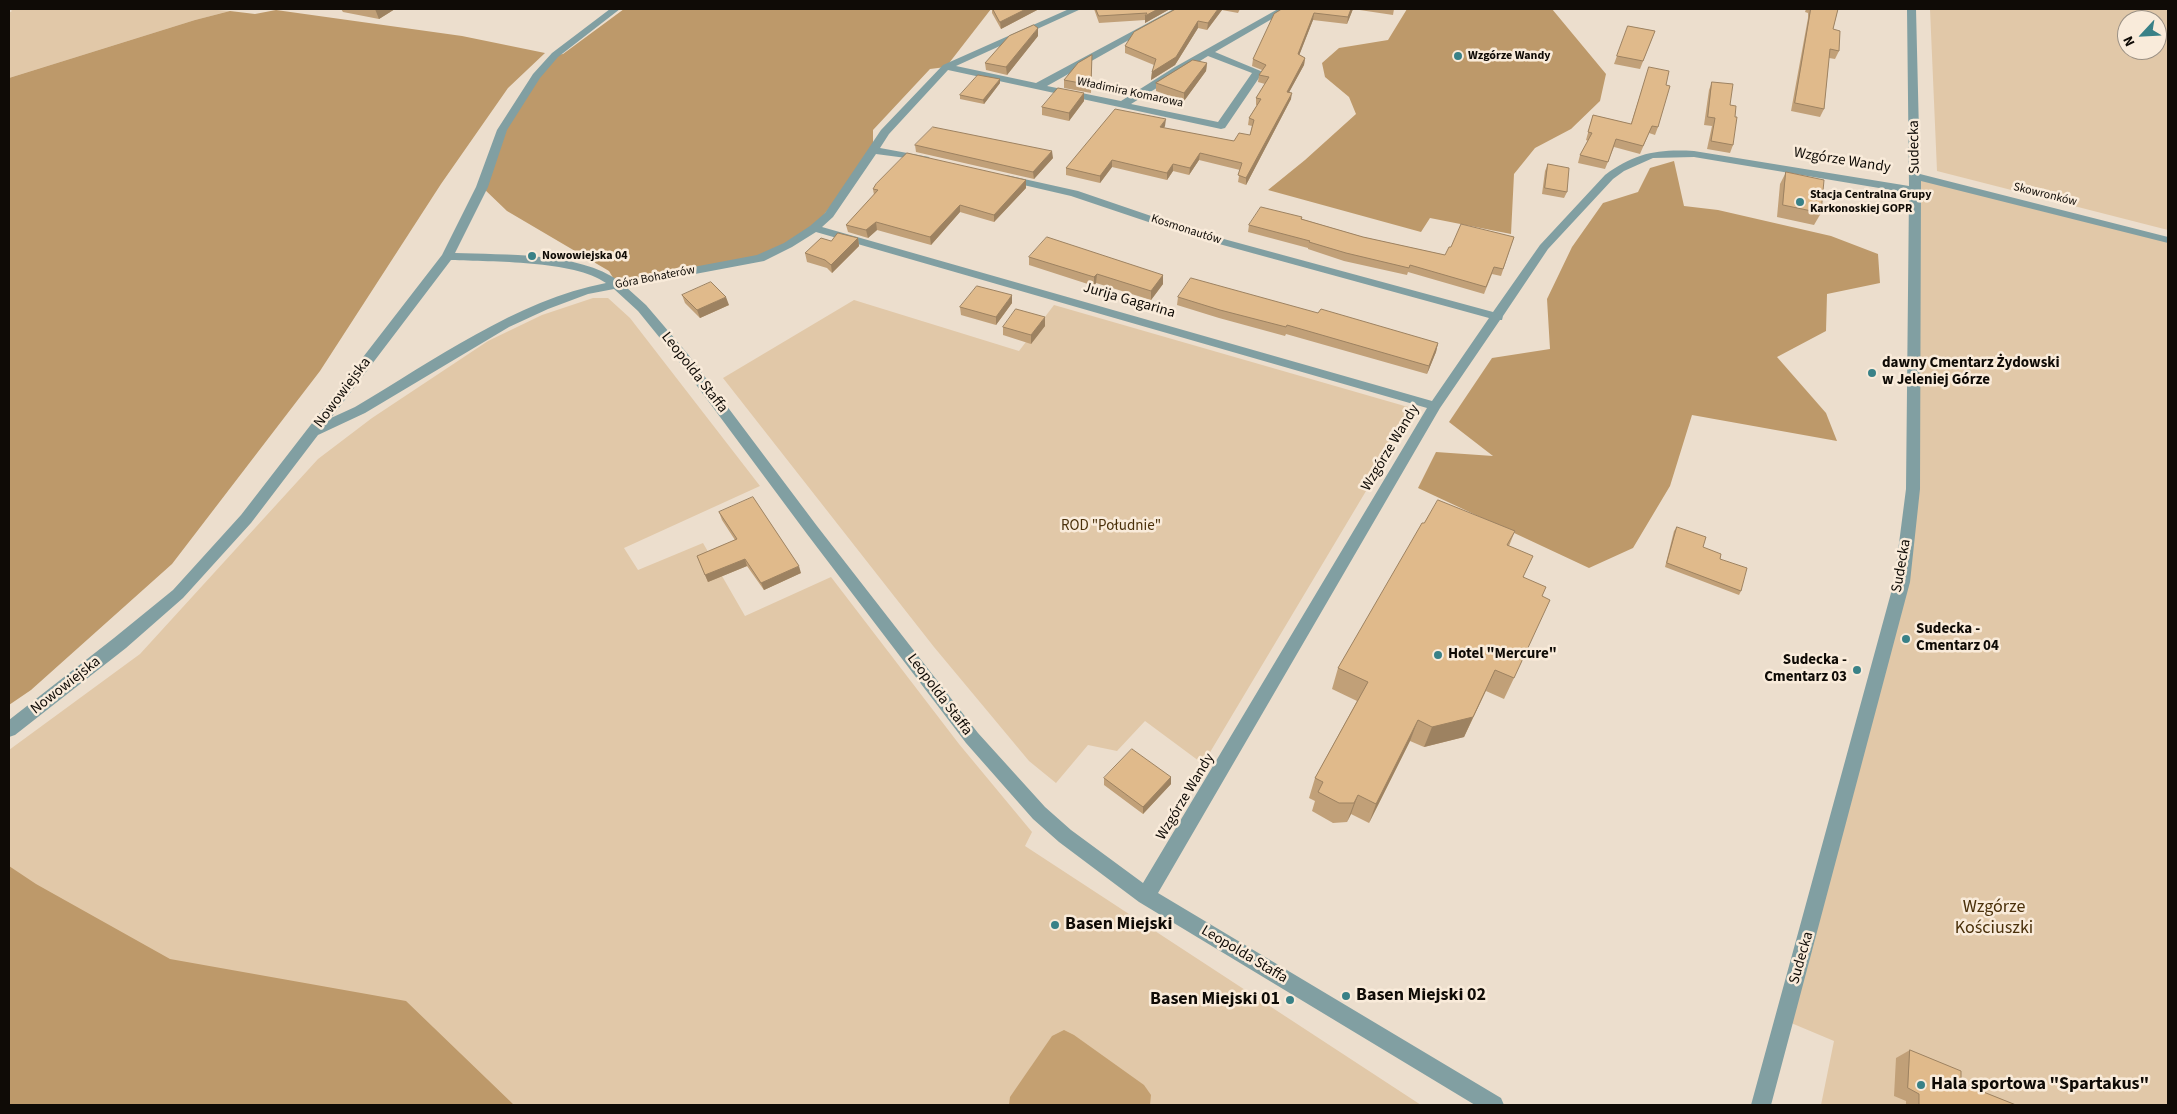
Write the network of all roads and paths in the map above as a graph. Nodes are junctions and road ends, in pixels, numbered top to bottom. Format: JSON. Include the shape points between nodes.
{"nodes":[{"id":1,"x":615,"y":9,"type":"edge"},
{"id":2,"x":1076,"y":9,"type":"edge"},
{"id":3,"x":1180,"y":9,"type":"edge"},
{"id":4,"x":1284,"y":9,"type":"edge"},
{"id":5,"x":1912,"y":9,"type":"edge"},
{"id":6,"x":1208,"y":53,"type":"junction"},
{"id":7,"x":946,"y":67,"type":"junction"},
{"id":8,"x":1037,"y":87,"type":"junction"},
{"id":9,"x":1124,"y":104,"type":"junction"},
{"id":10,"x":873,"y":150,"type":"junction"},
{"id":11,"x":938,"y":162,"type":"edge"},
{"id":12,"x":992,"y":175,"type":"edge"},
{"id":13,"x":1915,"y":183,"type":"junction"},
{"id":14,"x":814,"y":228,"type":"junction"},
{"id":15,"x":2168,"y":240,"type":"edge"},
{"id":16,"x":448,"y":256,"type":"junction"},
{"id":17,"x":618,"y":286,"type":"junction"},
{"id":18,"x":1498,"y":317,"type":"junction"},
{"id":19,"x":1435,"y":406,"type":"junction"},
{"id":20,"x":314,"y":432,"type":"junction"},
{"id":21,"x":9,"y":730,"type":"edge"},
{"id":22,"x":1146,"y":896,"type":"junction"},
{"id":23,"x":1494,"y":1105,"type":"edge"},
{"id":24,"x":1761,"y":1105,"type":"edge"}],
"edges":[{"from":1,"to":16,"type":"street","name":"Nowowiejska","via":[[555,55],[536,76],[502,130],[482,188]]},
{"from":2,"to":7,"type":"street","name":"Góra Bohaterów"},
{"from":3,"to":8,"type":"street"},
{"from":4,"to":6,"type":"street"},
{"from":5,"to":13,"type":"street","name":"Sudecka"},
{"from":6,"to":9,"type":"street"},
{"from":6,"to":9,"type":"street","name":"Władimira Komarowa","via":[[1258,72],[1221,126]]},
{"from":7,"to":8,"type":"street","name":"Władimira Komarowa"},
{"from":7,"to":10,"type":"street","name":"Góra Bohaterów"},
{"from":8,"to":9,"type":"street","name":"Władimira Komarowa"},
{"from":10,"to":11,"type":"street"},
{"from":10,"to":14,"type":"street","name":"Góra Bohaterów","via":[[829,216]]},
{"from":12,"to":18,"type":"street","name":"Kosmonautów","via":[[1074,193],[1194,234]]},
{"from":13,"to":15,"type":"street","name":"Skowronków"},
{"from":13,"to":18,"type":"street","name":"Wzgórze Wandy","via":[[1694,154],[1651,155],[1610,177],[1544,247]]},
{"from":13,"to":24,"type":"street","name":"Sudecka","via":[[1913,489],[1902,582]]},
{"from":14,"to":17,"type":"street","name":"Góra Bohaterów","via":[[788,246],[760,258]]},
{"from":14,"to":19,"type":"street","name":"Jurija Gagarina"},
{"from":16,"to":17,"type":"street","name":"Leopolda Staffa","via":[[533,260],[586,268]]},
{"from":16,"to":20,"type":"street","name":"Nowowiejska"},
{"from":17,"to":20,"type":"street","name":"Góra Bohaterów","via":[[585,291],[505,324],[360,410]]},
{"from":17,"to":22,"type":"street","name":"Leopolda Staffa","via":[[642,308],[708,388],[789,500],[978,744],[1039,813]]},
{"from":18,"to":19,"type":"street","name":"Wzgórze Wandy"},
{"from":19,"to":22,"type":"street","name":"Wzgórze Wandy"},
{"from":20,"to":21,"type":"street","name":"Nowowiejska","via":[[246,519],[178,594]]},
{"from":22,"to":23,"type":"street","name":"Leopolda Staffa"}]}
